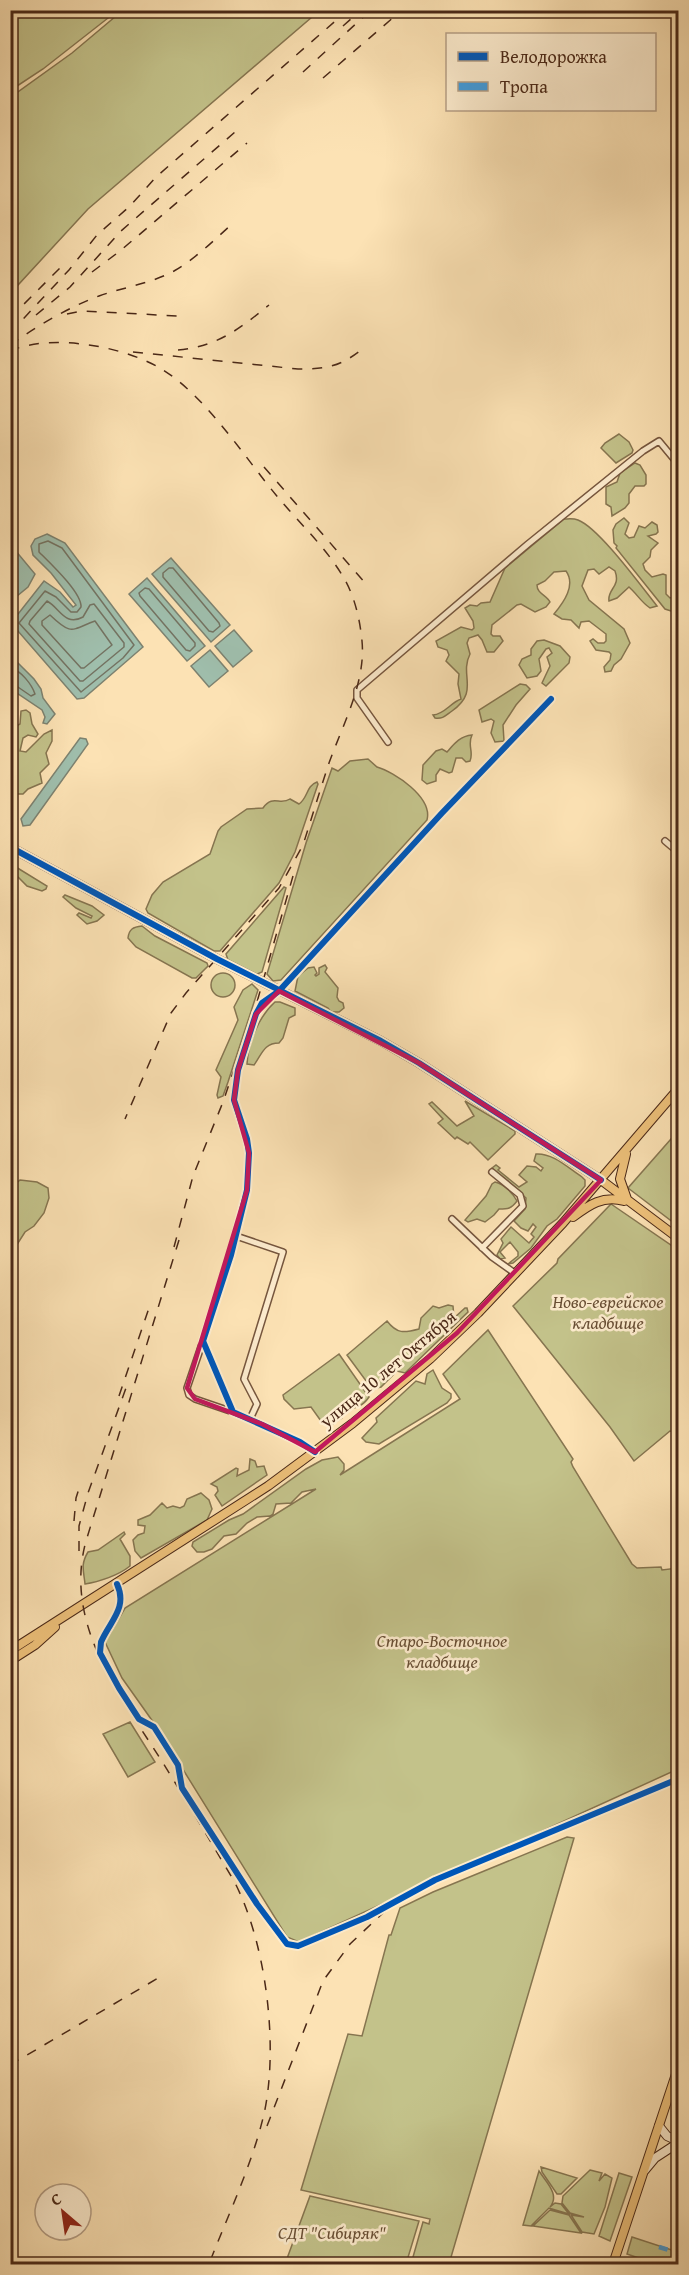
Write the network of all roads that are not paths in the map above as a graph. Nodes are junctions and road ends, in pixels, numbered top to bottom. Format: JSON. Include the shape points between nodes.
{"nodes":[{"id":1,"x":678,"y":464,"type":"edge"},
{"id":2,"x":550,"y":699,"type":"dead end"},
{"id":3,"x":387,"y":742,"type":"dead end"},
{"id":4,"x":665,"y":841,"type":"dead end"},
{"id":5,"x":10,"y":847,"type":"edge"},
{"id":6,"x":678,"y":852,"type":"edge"},
{"id":7,"x":279,"y":991,"type":"junction"},
{"id":8,"x":678,"y":1089,"type":"edge"},
{"id":9,"x":631,"y":1143,"type":"junction"},
{"id":10,"x":492,"y":1172,"type":"dead end"},
{"id":11,"x":601,"y":1180,"type":"junction"},
{"id":12,"x":630,"y":1203,"type":"junction"},
{"id":13,"x":452,"y":1219,"type":"dead end"},
{"id":14,"x":563,"y":1223,"type":"junction"},
{"id":15,"x":236,"y":1236,"type":"junction"},
{"id":16,"x":678,"y":1238,"type":"edge"},
{"id":17,"x":482,"y":1248,"type":"junction"},
{"id":18,"x":516,"y":1274,"type":"junction"},
{"id":19,"x":203,"y":1341,"type":"junction"},
{"id":20,"x":233,"y":1412,"type":"junction"},
{"id":21,"x":250,"y":1419,"type":"junction"},
{"id":22,"x":315,"y":1452,"type":"junction"},
{"id":23,"x":117,"y":1584,"type":"junction"},
{"id":24,"x":68,"y":1615,"type":"junction"},
{"id":25,"x":10,"y":1651,"type":"edge"},
{"id":26,"x":10,"y":1661,"type":"edge"},
{"id":27,"x":678,"y":1779,"type":"edge"},
{"id":28,"x":678,"y":2068,"type":"edge"},
{"id":29,"x":675,"y":2090,"type":"edge"},
{"id":30,"x":659,"y":2126,"type":"junction"},
{"id":31,"x":678,"y":2142,"type":"edge"},
{"id":32,"x":643,"y":2173,"type":"junction"},
{"id":33,"x":613,"y":2265,"type":"edge"}],
"edges":[{"from":1,"to":3,"type":"street","via":[[659,441],[643,451],[357,690],[357,698]]},
{"from":2,"to":7,"type":"street"},
{"from":4,"to":6,"type":"street"},
{"from":5,"to":7,"type":"street"},
{"from":7,"to":11,"type":"street","via":[[419,1063]]},
{"from":7,"to":15,"type":"street","via":[[256,1014],[238,1070],[234,1100],[247,1139],[249,1168]]},
{"from":8,"to":9,"type":"main road","name":"улица 10 лет Октября"},
{"from":9,"to":11,"type":"main road","name":"улица 10 лет Октября"},
{"from":9,"to":12,"type":"main road","via":[[620,1179]]},
{"from":10,"to":17,"type":"street","via":[[520,1195],[523,1206]]},
{"from":11,"to":12,"type":"main road"},
{"from":11,"to":14,"type":"main road","name":"улица 10 лет Октября"},
{"from":12,"to":14,"type":"main road","via":[[612,1198],[601,1200]]},
{"from":12,"to":16,"type":"main road"},
{"from":13,"to":17,"type":"street"},
{"from":14,"to":18,"type":"main road","name":"улица 10 лет Октября"},
{"from":15,"to":19,"type":"street"},
{"from":15,"to":21,"type":"street","via":[[283,1251],[244,1379],[257,1404]]},
{"from":17,"to":18,"type":"street"},
{"from":18,"to":22,"type":"main road","name":"улица 10 лет Октября","via":[[430,1359]]},
{"from":19,"to":20,"type":"street"},
{"from":19,"to":20,"type":"street","via":[[187,1388],[189,1395]]},
{"from":20,"to":21,"type":"street"},
{"from":21,"to":22,"type":"street"},
{"from":22,"to":23,"type":"main road","name":"улица 10 лет Октября","via":[[223,1517]]},
{"from":23,"to":24,"type":"main road","name":"улица 10 лет Октября"},
{"from":23,"to":27,"type":"street","via":[[122,1597],[99,1648],[103,1660],[136,1716],[154,1727],[176,1762],[182,1788],[256,1904],[291,1946],[367,1917],[414,1890]]},
{"from":24,"to":25,"type":"main road","name":"улица 10 лет Октября"},
{"from":24,"to":26,"type":"main road","name":"улица 10 лет Октября","via":[[35,1646]]},
{"from":28,"to":29,"type":"main road"},
{"from":29,"to":30,"type":"main road"},
{"from":30,"to":31,"type":"street"},
{"from":30,"to":32,"type":"main road"},
{"from":31,"to":32,"type":"street"},
{"from":32,"to":33,"type":"main road"}]}
